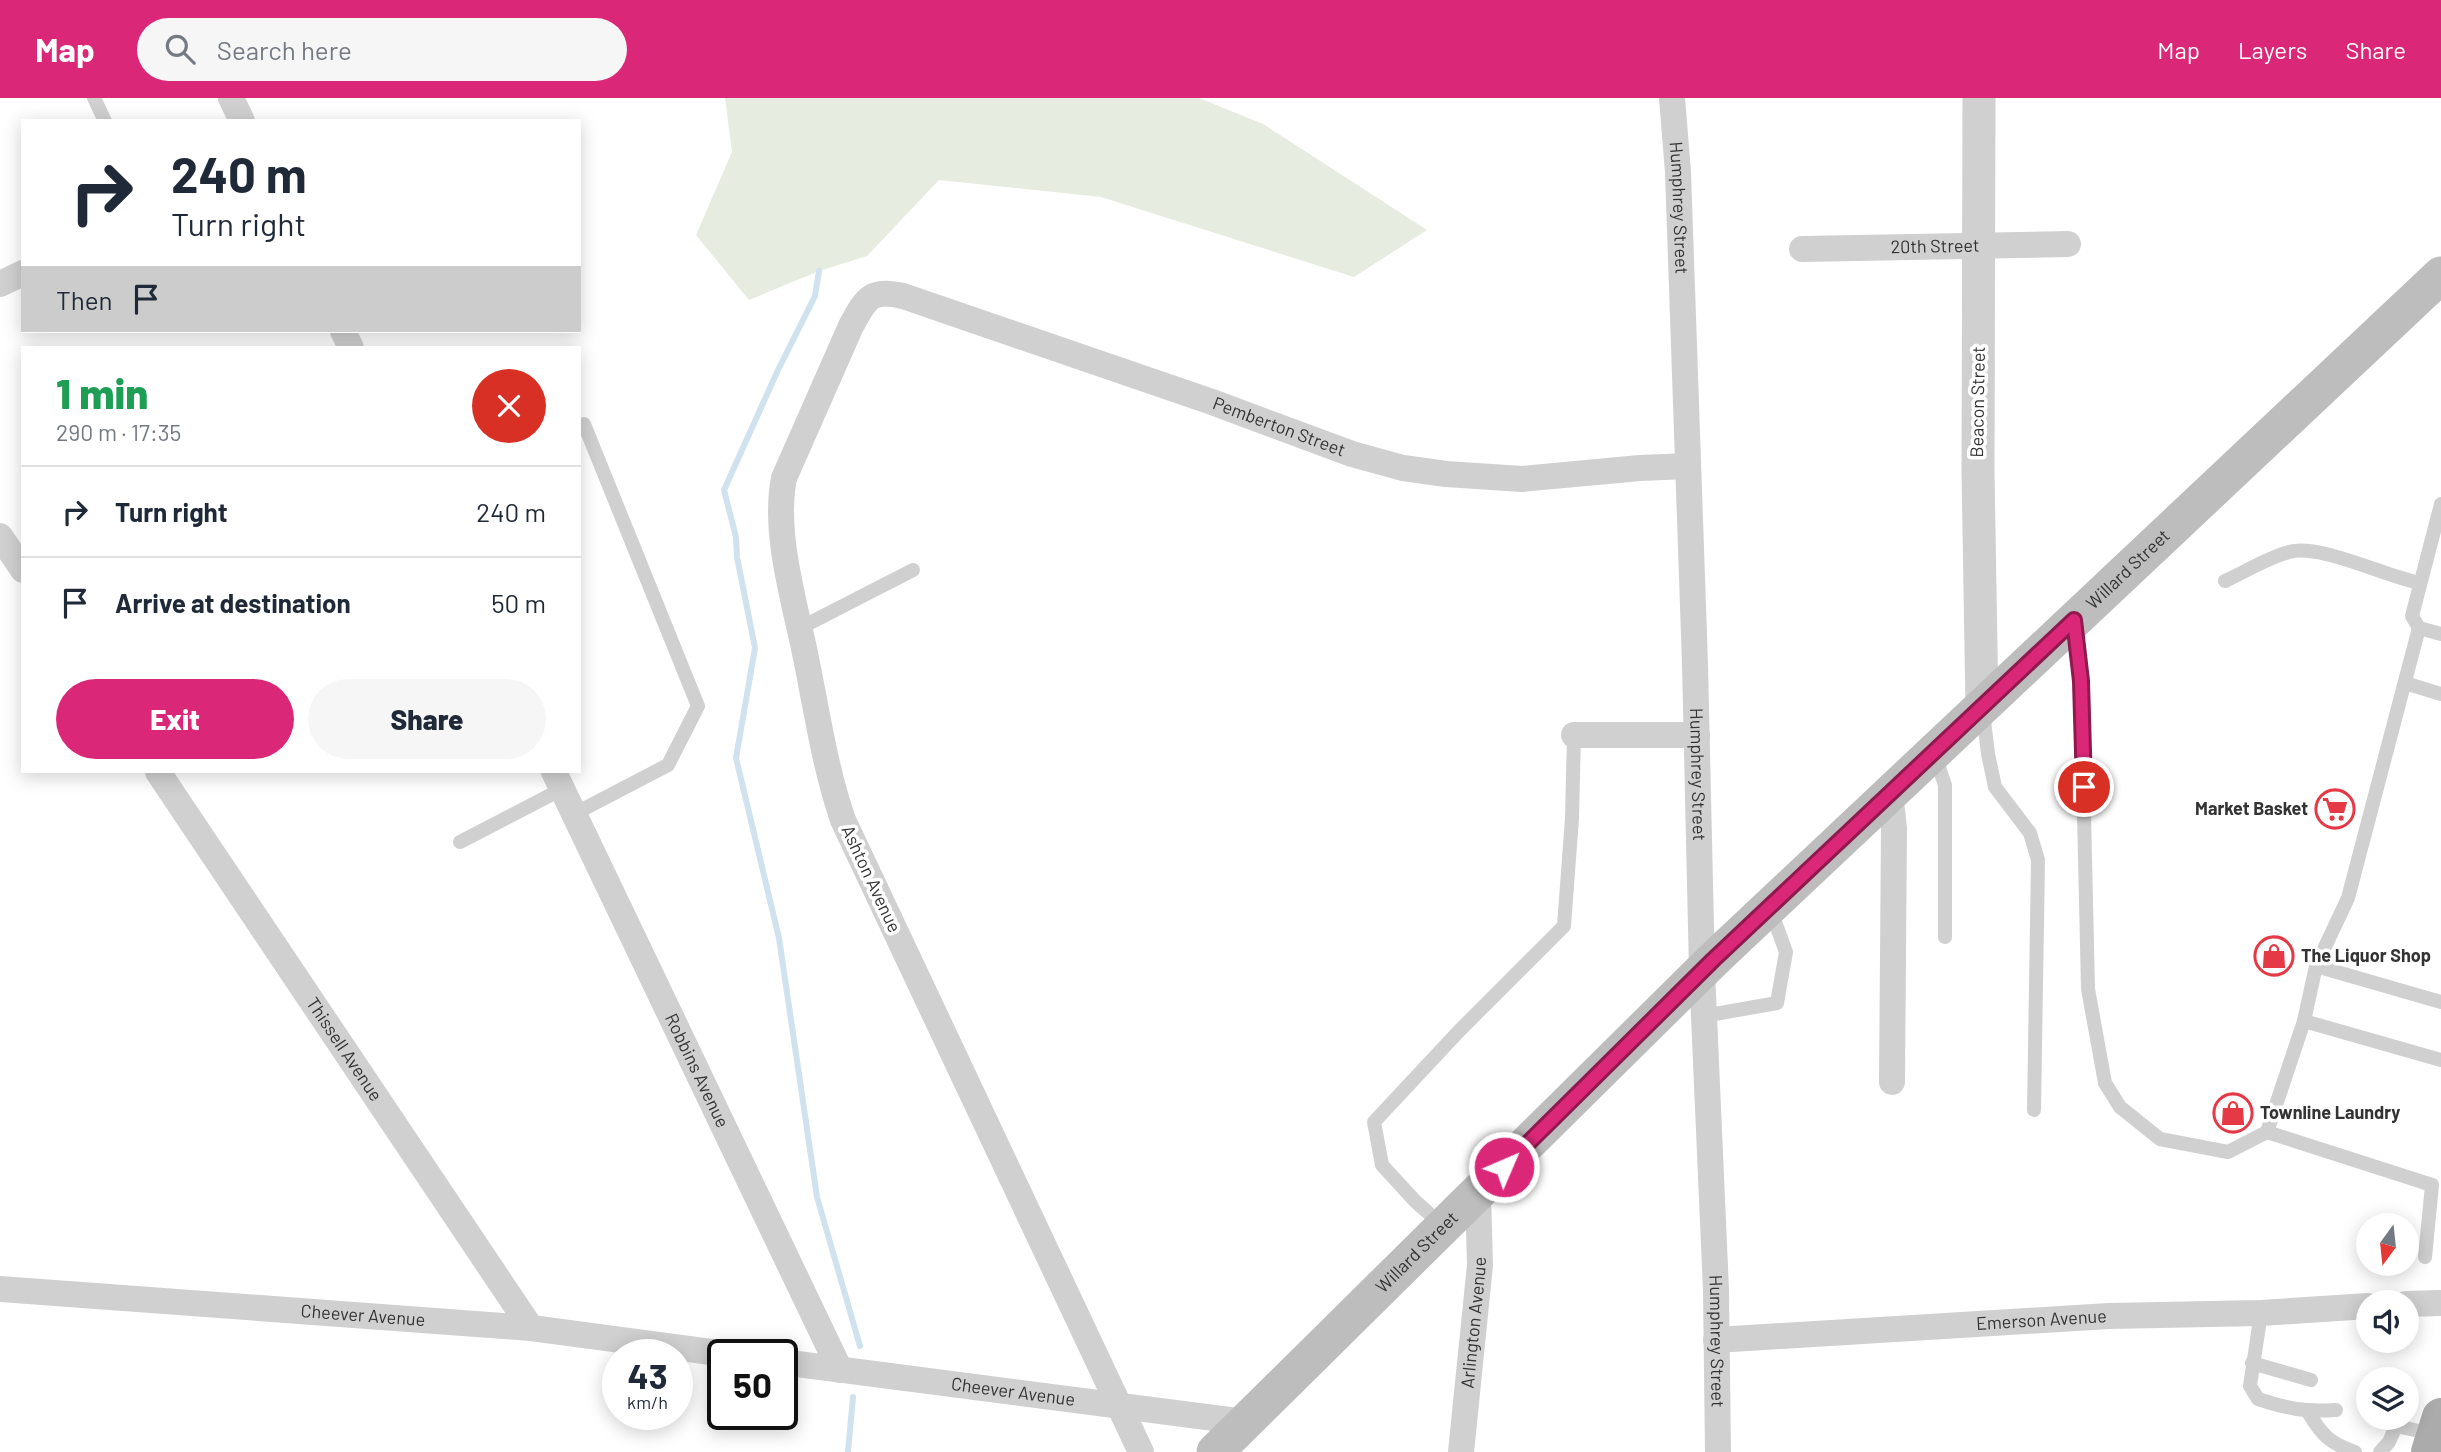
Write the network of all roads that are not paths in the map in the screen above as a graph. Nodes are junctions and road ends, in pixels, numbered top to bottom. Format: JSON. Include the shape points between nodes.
{"nodes":[{"id":1,"x":94,"y":98,"type":"edge"},
{"id":2,"x":231,"y":98,"type":"edge"},
{"id":3,"x":1672,"y":98,"type":"edge"},
{"id":4,"x":1979,"y":98,"type":"edge"},
{"id":5,"x":104,"y":119,"type":"edge"},
{"id":6,"x":241,"y":119,"type":"edge"},
{"id":7,"x":2068,"y":244,"type":"dead end"},
{"id":8,"x":1980,"y":246,"type":"junction"},
{"id":9,"x":1801,"y":249,"type":"dead end"},
{"id":10,"x":21,"y":274,"type":"edge"},
{"id":11,"x":2441,"y":275,"type":"edge"},
{"id":12,"x":0,"y":285,"type":"edge"},
{"id":13,"x":886,"y":292,"type":"joint"},
{"id":14,"x":581,"y":425,"type":"edge"},
{"id":15,"x":1688,"y":466,"type":"junction"},
{"id":16,"x":2441,"y":504,"type":"edge"},
{"id":17,"x":913,"y":570,"type":"dead end"},
{"id":18,"x":2225,"y":581,"type":"dead end"},
{"id":19,"x":2420,"y":583,"type":"junction"},
{"id":20,"x":2074,"y":620,"type":"junction"},
{"id":21,"x":800,"y":628,"type":"junction"},
{"id":22,"x":2419,"y":628,"type":"junction"},
{"id":23,"x":2441,"y":634,"type":"edge"},
{"id":24,"x":2405,"y":683,"type":"junction"},
{"id":25,"x":2441,"y":694,"type":"edge"},
{"id":26,"x":1982,"y":707,"type":"junction"},
{"id":27,"x":1574,"y":735,"type":"joint"},
{"id":28,"x":1697,"y":735,"type":"junction"},
{"id":29,"x":1934,"y":752,"type":"junction"},
{"id":30,"x":159,"y":773,"type":"edge"},
{"id":31,"x":558,"y":780,"type":"edge"},
{"id":32,"x":1890,"y":793,"type":"junction"},
{"id":33,"x":574,"y":814,"type":"junction"},
{"id":34,"x":460,"y":842,"type":"dead end"},
{"id":35,"x":1770,"y":907,"type":"junction"},
{"id":36,"x":1945,"y":937,"type":"dead end"},
{"id":37,"x":2316,"y":966,"type":"junction"},
{"id":38,"x":1702,"y":971,"type":"junction"},
{"id":39,"x":2441,"y":1002,"type":"edge"},
{"id":40,"x":1704,"y":1016,"type":"junction"},
{"id":41,"x":2304,"y":1021,"type":"junction"},
{"id":42,"x":2441,"y":1060,"type":"edge"},
{"id":43,"x":1892,"y":1082,"type":"dead end"},
{"id":44,"x":2034,"y":1110,"type":"dead end"},
{"id":45,"x":2267,"y":1132,"type":"junction"},
{"id":46,"x":2437,"y":1182,"type":"edge"},
{"id":47,"x":1478,"y":1192,"type":"junction"},
{"id":48,"x":1444,"y":1226,"type":"junction"},
{"id":49,"x":2425,"y":1257,"type":"dead end"},
{"id":50,"x":0,"y":1289,"type":"edge"},
{"id":51,"x":2441,"y":1303,"type":"edge"},
{"id":52,"x":2419,"y":1304,"type":"edge"},
{"id":53,"x":2356,"y":1307,"type":"edge"},
{"id":54,"x":2261,"y":1312,"type":"junction"},
{"id":55,"x":531,"y":1328,"type":"junction"},
{"id":56,"x":1716,"y":1340,"type":"junction"},
{"id":57,"x":707,"y":1351,"type":"edge"},
{"id":58,"x":2252,"y":1363,"type":"junction"},
{"id":59,"x":798,"y":1364,"type":"edge"},
{"id":60,"x":841,"y":1370,"type":"junction"},
{"id":61,"x":2311,"y":1380,"type":"dead end"},
{"id":62,"x":1118,"y":1406,"type":"junction"},
{"id":63,"x":2336,"y":1410,"type":"dead end"},
{"id":64,"x":2308,"y":1412,"type":"junction"},
{"id":65,"x":1245,"y":1422,"type":"junction"},
{"id":66,"x":2437,"y":1435,"type":"edge"},
{"id":67,"x":1141,"y":1452,"type":"edge"},
{"id":68,"x":1215,"y":1452,"type":"edge"},
{"id":69,"x":1461,"y":1452,"type":"edge"},
{"id":70,"x":1718,"y":1452,"type":"edge"},
{"id":71,"x":2355,"y":1452,"type":"edge"},
{"id":72,"x":2380,"y":1452,"type":"edge"}],
"edges":[{"from":1,"to":5,"type":"lane"},
{"from":2,"to":6,"type":"street"},
{"from":3,"to":15,"type":"street","name":"Humphrey Street"},
{"from":4,"to":8,"type":"street","name":"Beacon Street"},
{"from":7,"to":8,"type":"street","name":"20th Street"},
{"from":8,"to":9,"type":"street","name":"20th Street"},
{"from":8,"to":26,"type":"street","name":"Beacon Street"},
{"from":10,"to":12,"type":"street"},
{"from":11,"to":20,"type":"main road","name":"Willard Street"},
{"from":13,"to":15,"type":"street","name":"Pemberton Street","via":[[1403,468],[1522,479]]},
{"from":13,"to":21,"type":"street","name":"Ashton Avenue","via":[[874,294],[851,326],[784,478],[779,501]]},
{"from":14,"to":33,"type":"lane","via":[[698,706],[668,765]]},
{"from":15,"to":28,"type":"street","name":"Humphrey Street"},
{"from":16,"to":19,"type":"lane"},
{"from":17,"to":21,"type":"lane"},
{"from":18,"to":19,"type":"lane","via":[[2291,551],[2333,555]]},
{"from":19,"to":22,"type":"lane","via":[[2412,616]]},
{"from":20,"to":26,"type":"main road","name":"Willard Street"},
{"from":20,"to":45,"type":"lane","via":[[2081,681],[2088,989],[2105,1083],[2120,1107],[2160,1139],[2228,1152]]},
{"from":21,"to":62,"type":"street","name":"Ashton Avenue","via":[[828,770],[843,820]]},
{"from":22,"to":23,"type":"lane"},
{"from":22,"to":24,"type":"lane"},
{"from":24,"to":25,"type":"lane"},
{"from":24,"to":37,"type":"lane","via":[[2348,898]]},
{"from":26,"to":29,"type":"main road","name":"Willard Street"},
{"from":26,"to":44,"type":"lane","via":[[1995,787],[2030,833],[2038,860]]},
{"from":27,"to":28,"type":"street"},
{"from":27,"to":48,"type":"lane","via":[[1564,926],[1374,1122],[1381,1165]]},
{"from":28,"to":38,"type":"street","name":"Humphrey Street"},
{"from":29,"to":32,"type":"main road","name":"Willard Street"},
{"from":29,"to":36,"type":"lane","via":[[1945,785]]},
{"from":30,"to":55,"type":"street","name":"Thissell Avenue"},
{"from":31,"to":33,"type":"street","name":"Robbins Avenue"},
{"from":31,"to":34,"type":"lane"},
{"from":32,"to":35,"type":"main road","name":"Willard Street"},
{"from":32,"to":43,"type":"street","via":[[1894,828]]},
{"from":33,"to":60,"type":"street","name":"Robbins Avenue"},
{"from":35,"to":38,"type":"main road","name":"Willard Street"},
{"from":35,"to":40,"type":"lane","via":[[1786,952],[1777,1003]]},
{"from":37,"to":39,"type":"lane"},
{"from":37,"to":41,"type":"lane"},
{"from":38,"to":40,"type":"street","name":"Humphrey Street"},
{"from":38,"to":47,"type":"main road","name":"Willard Street"},
{"from":40,"to":56,"type":"street","name":"Humphrey Street"},
{"from":41,"to":42,"type":"lane"},
{"from":41,"to":45,"type":"lane"},
{"from":45,"to":46,"type":"lane"},
{"from":46,"to":49,"type":"lane"},
{"from":47,"to":48,"type":"main road","name":"Willard Street"},
{"from":47,"to":69,"type":"street","name":"Arlington Avenue","via":[[1480,1265]]},
{"from":48,"to":65,"type":"main road","name":"Willard Street"},
{"from":50,"to":55,"type":"street","name":"Cheever Avenue"},
{"from":51,"to":52,"type":"street"},
{"from":53,"to":54,"type":"street","name":"Emerson Avenue"},
{"from":54,"to":56,"type":"street","name":"Emerson Avenue","via":[[2109,1316]]},
{"from":54,"to":58,"type":"lane"},
{"from":55,"to":57,"type":"street","name":"Cheever Avenue"},
{"from":56,"to":70,"type":"street","name":"Humphrey Street"},
{"from":58,"to":61,"type":"lane"},
{"from":58,"to":64,"type":"lane","via":[[2250,1386],[2258,1399]]},
{"from":59,"to":60,"type":"street","name":"Cheever Avenue"},
{"from":60,"to":62,"type":"street","name":"Cheever Avenue"},
{"from":62,"to":65,"type":"street","name":"Cheever Avenue"},
{"from":62,"to":67,"type":"street","name":"Ashton Avenue"},
{"from":63,"to":64,"type":"lane"},
{"from":64,"to":71,"type":"lane","via":[[2334,1445]]},
{"from":65,"to":68,"type":"main road","name":"Willard Street"},
{"from":66,"to":72,"type":"lane","via":[[2396,1426]]}]}
